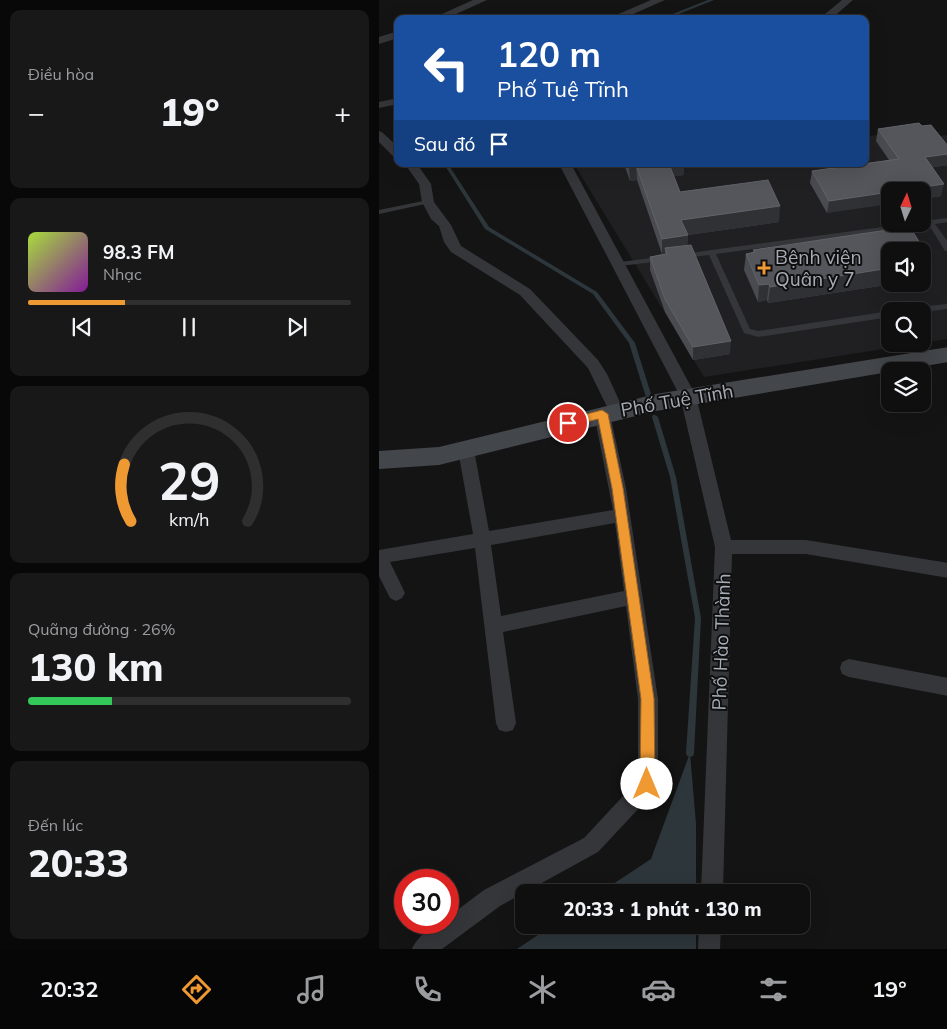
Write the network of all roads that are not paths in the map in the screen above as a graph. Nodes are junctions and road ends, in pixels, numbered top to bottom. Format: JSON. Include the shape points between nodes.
{"nodes":[{"id":1,"x":483,"y":0,"type":"edge"},
{"id":2,"x":660,"y":0,"type":"edge"},
{"id":3,"x":848,"y":0,"type":"edge"},
{"id":4,"x":446,"y":15,"type":"edge"},
{"id":5,"x":622,"y":15,"type":"edge"},
{"id":6,"x":830,"y":15,"type":"edge"},
{"id":7,"x":394,"y":35,"type":"edge"},
{"id":8,"x":379,"y":41,"type":"edge"},
{"id":9,"x":394,"y":102,"type":"edge"},
{"id":10,"x":379,"y":105,"type":"edge"},
{"id":11,"x":379,"y":135,"type":"edge"},
{"id":12,"x":394,"y":151,"type":"edge"},
{"id":13,"x":394,"y":154,"type":"edge"},
{"id":14,"x":379,"y":157,"type":"edge"},
{"id":15,"x":413,"y":167,"type":"edge"},
{"id":16,"x":567,"y":167,"type":"edge"},
{"id":17,"x":428,"y":202,"type":"junction"},
{"id":18,"x":379,"y":212,"type":"edge"},
{"id":19,"x":947,"y":220,"type":"edge"},
{"id":20,"x":931,"y":223,"type":"joint"},
{"id":21,"x":881,"y":230,"type":"edge"},
{"id":22,"x":947,"y":249,"type":"edge"},
{"id":23,"x":711,"y":252,"type":"junction"},
{"id":24,"x":673,"y":257,"type":"edge"},
{"id":25,"x":664,"y":259,"type":"edge"},
{"id":26,"x":620,"y":264,"type":"junction"},
{"id":27,"x":947,"y":306,"type":"edge"},
{"id":28,"x":931,"y":308,"type":"edge"},
{"id":29,"x":881,"y":315,"type":"edge"},
{"id":30,"x":947,"y":354,"type":"edge"},
{"id":31,"x":688,"y":396,"type":"junction"},
{"id":32,"x":609,"y":412,"type":"junction"},
{"id":33,"x":466,"y":450,"type":"junction"},
{"id":34,"x":379,"y":460,"type":"edge"},
{"id":35,"x":621,"y":515,"type":"junction"},
{"id":36,"x":482,"y":538,"type":"junction"},
{"id":37,"x":724,"y":546,"type":"junction"},
{"id":38,"x":379,"y":557,"type":"edge"},
{"id":39,"x":947,"y":571,"type":"edge"},
{"id":40,"x":396,"y":593,"type":"dead end"},
{"id":41,"x":633,"y":597,"type":"junction"},
{"id":42,"x":493,"y":626,"type":"junction"},
{"id":43,"x":849,"y":668,"type":"dead end"},
{"id":44,"x":947,"y":686,"type":"edge"},
{"id":45,"x":506,"y":723,"type":"dead end"},
{"id":46,"x":712,"y":884,"type":"edge"},
{"id":47,"x":710,"y":934,"type":"edge"},
{"id":48,"x":423,"y":949,"type":"edge"},
{"id":49,"x":709,"y":949,"type":"edge"}],
"edges":[{"from":1,"to":4,"type":"street"},
{"from":2,"to":5,"type":"street"},
{"from":3,"to":6,"type":"street"},
{"from":7,"to":8,"type":"street"},
{"from":9,"to":10,"type":"street"},
{"from":11,"to":12,"type":"street"},
{"from":13,"to":14,"type":"street"},
{"from":15,"to":17,"type":"street","via":[[425,184]]},
{"from":16,"to":26,"type":"street","name":"Phố Hào Thành"},
{"from":17,"to":18,"type":"lane"},
{"from":17,"to":32,"type":"street","via":[[445,225],[456,249],[525,292],[593,364],[607,388]]},
{"from":19,"to":20,"type":"lane"},
{"from":20,"to":22,"type":"lane"},
{"from":21,"to":23,"type":"lane"},
{"from":23,"to":24,"type":"lane"},
{"from":23,"to":29,"type":"lane","via":[[751,334]]},
{"from":25,"to":26,"type":"lane"},
{"from":26,"to":31,"type":"street","name":"Phố Hào Thành"},
{"from":27,"to":28,"type":"lane"},
{"from":30,"to":31,"type":"street","name":"Phố Tuệ Tĩnh"},
{"from":31,"to":32,"type":"street","name":"Phố Tuệ Tĩnh"},
{"from":31,"to":37,"type":"street","name":"Phố Hào Thành"},
{"from":32,"to":33,"type":"street","name":"Phố Tuệ Tĩnh"},
{"from":32,"to":35,"type":"street"},
{"from":33,"to":34,"type":"street","name":"Phố Tuệ Tĩnh","via":[[402,461]]},
{"from":33,"to":36,"type":"street"},
{"from":35,"to":36,"type":"street"},
{"from":35,"to":41,"type":"street"},
{"from":36,"to":38,"type":"street"},
{"from":36,"to":42,"type":"street"},
{"from":37,"to":39,"type":"street","via":[[806,547]]},
{"from":37,"to":46,"type":"street","name":"Phố Hào Thành"},
{"from":38,"to":40,"type":"street"},
{"from":41,"to":42,"type":"street"},
{"from":41,"to":48,"type":"street","via":[[648,699],[647,784],[591,845],[492,898]]},
{"from":42,"to":45,"type":"street"},
{"from":43,"to":44,"type":"street"},
{"from":47,"to":49,"type":"street"}]}
